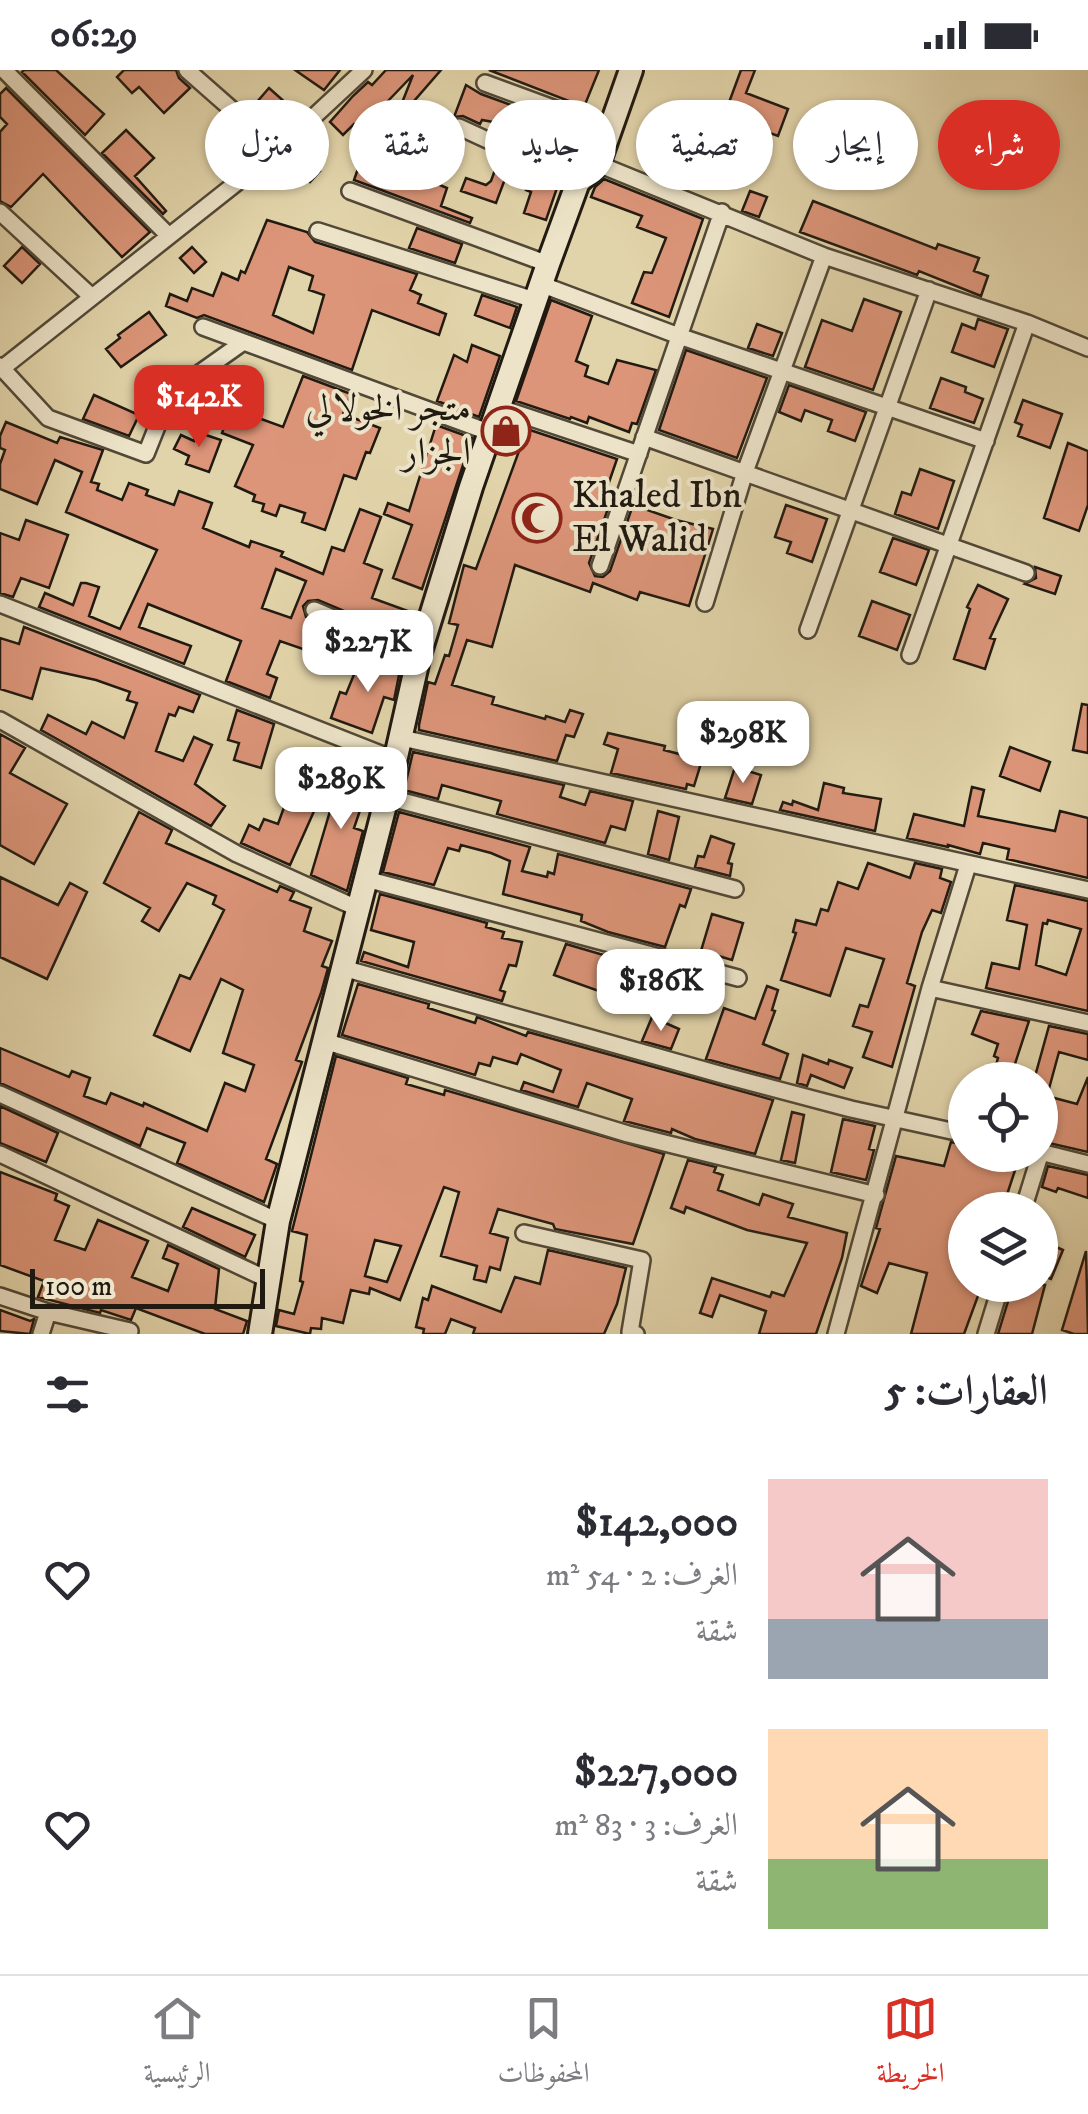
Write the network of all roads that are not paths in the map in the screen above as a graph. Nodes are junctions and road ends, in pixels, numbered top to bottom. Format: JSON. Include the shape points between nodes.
{"nodes":[{"id":1,"x":4,"y":70,"type":"edge"},
{"id":2,"x":187,"y":70,"type":"edge"},
{"id":3,"x":364,"y":70,"type":"edge"},
{"id":4,"x":631,"y":70,"type":"edge"},
{"id":5,"x":485,"y":83,"type":"dead end"},
{"id":6,"x":221,"y":100,"type":"edge"},
{"id":7,"x":531,"y":100,"type":"edge"},
{"id":8,"x":329,"y":103,"type":"edge"},
{"id":9,"x":616,"y":112,"type":"edge"},
{"id":10,"x":616,"y":171,"type":"edge"},
{"id":11,"x":227,"y":190,"type":"edge"},
{"id":12,"x":575,"y":190,"type":"edge"},
{"id":13,"x":350,"y":191,"type":"dead end"},
{"id":14,"x":0,"y":212,"type":"edge"},
{"id":15,"x":722,"y":212,"type":"junction"},
{"id":16,"x":318,"y":231,"type":"dead end"},
{"id":17,"x":169,"y":236,"type":"junction"},
{"id":18,"x":824,"y":256,"type":"junction"},
{"id":19,"x":543,"y":283,"type":"junction"},
{"id":20,"x":928,"y":290,"type":"junction"},
{"id":21,"x":92,"y":297,"type":"junction"},
{"id":22,"x":1027,"y":324,"type":"junction"},
{"id":23,"x":203,"y":327,"type":"dead end"},
{"id":24,"x":679,"y":336,"type":"junction"},
{"id":25,"x":242,"y":342,"type":"junction"},
{"id":26,"x":1088,"y":348,"type":"edge"},
{"id":27,"x":1,"y":368,"type":"edge"},
{"id":28,"x":782,"y":372,"type":"junction"},
{"id":29,"x":500,"y":408,"type":"junction"},
{"id":30,"x":887,"y":408,"type":"junction"},
{"id":31,"x":491,"y":433,"type":"junction"},
{"id":32,"x":986,"y":442,"type":"junction"},
{"id":33,"x":642,"y":446,"type":"junction"},
{"id":34,"x":745,"y":472,"type":"junction"},
{"id":35,"x":850,"y":510,"type":"junction"},
{"id":36,"x":949,"y":546,"type":"junction"},
{"id":37,"x":600,"y":566,"type":"dead end"},
{"id":38,"x":1026,"y":573,"type":"dead end"},
{"id":39,"x":705,"y":603,"type":"dead end"},
{"id":40,"x":0,"y":604,"type":"edge"},
{"id":41,"x":314,"y":610,"type":"dead end"},
{"id":42,"x":808,"y":630,"type":"dead end"},
{"id":43,"x":419,"y":655,"type":"junction"},
{"id":44,"x":910,"y":655,"type":"dead end"},
{"id":45,"x":0,"y":720,"type":"edge"},
{"id":46,"x":399,"y":749,"type":"junction"},
{"id":47,"x":387,"y":796,"type":"junction"},
{"id":48,"x":968,"y":866,"type":"junction"},
{"id":49,"x":366,"y":879,"type":"junction"},
{"id":50,"x":736,"y":890,"type":"dead end"},
{"id":51,"x":1088,"y":890,"type":"edge"},
{"id":52,"x":358,"y":909,"type":"junction"},
{"id":53,"x":343,"y":968,"type":"junction"},
{"id":54,"x":738,"y":978,"type":"dead end"},
{"id":55,"x":930,"y":988,"type":"junction"},
{"id":56,"x":1088,"y":1024,"type":"edge"},
{"id":57,"x":324,"y":1042,"type":"junction"},
{"id":58,"x":0,"y":1094,"type":"edge"},
{"id":59,"x":895,"y":1117,"type":"junction"},
{"id":60,"x":948,"y":1130,"type":"edge"},
{"id":61,"x":0,"y":1154,"type":"edge"},
{"id":62,"x":1058,"y":1157,"type":"edge"},
{"id":63,"x":1088,"y":1164,"type":"edge"},
{"id":64,"x":876,"y":1195,"type":"junction"},
{"id":65,"x":278,"y":1222,"type":"junction"},
{"id":66,"x":524,"y":1232,"type":"dead end"},
{"id":67,"x":269,"y":1280,"type":"junction"},
{"id":68,"x":0,"y":1296,"type":"edge"},
{"id":69,"x":996,"y":1302,"type":"edge"},
{"id":70,"x":48,"y":1312,"type":"junction"},
{"id":71,"x":130,"y":1331,"type":"dead end"},
{"id":72,"x":41,"y":1334,"type":"edge"},
{"id":73,"x":260,"y":1334,"type":"edge"},
{"id":74,"x":636,"y":1334,"type":"edge"},
{"id":75,"x":836,"y":1334,"type":"edge"},
{"id":76,"x":986,"y":1334,"type":"edge"}],
"edges":[{"from":1,"to":17,"type":"street"},
{"from":2,"to":6,"type":"street"},
{"from":3,"to":8,"type":"street"},
{"from":4,"to":9,"type":"street"},
{"from":5,"to":7,"type":"street"},
{"from":10,"to":15,"type":"street"},
{"from":11,"to":17,"type":"street"},
{"from":12,"to":19,"type":"street"},
{"from":13,"to":19,"type":"street"},
{"from":14,"to":21,"type":"street"},
{"from":15,"to":18,"type":"street"},
{"from":15,"to":24,"type":"street"},
{"from":16,"to":19,"type":"street"},
{"from":17,"to":21,"type":"street"},
{"from":18,"to":20,"type":"street"},
{"from":18,"to":28,"type":"street"},
{"from":19,"to":24,"type":"street"},
{"from":19,"to":29,"type":"street"},
{"from":20,"to":22,"type":"street"},
{"from":20,"to":30,"type":"street"},
{"from":21,"to":27,"type":"street"},
{"from":22,"to":26,"type":"street"},
{"from":22,"to":32,"type":"street"},
{"from":23,"to":25,"type":"street"},
{"from":24,"to":28,"type":"street"},
{"from":24,"to":33,"type":"street"},
{"from":25,"to":27,"type":"street","via":[[170,394],[146,454],[48,418]]},
{"from":25,"to":31,"type":"street"},
{"from":28,"to":30,"type":"street"},
{"from":28,"to":34,"type":"street"},
{"from":29,"to":31,"type":"street"},
{"from":29,"to":33,"type":"street"},
{"from":30,"to":32,"type":"street"},
{"from":30,"to":35,"type":"street"},
{"from":31,"to":43,"type":"street"},
{"from":32,"to":36,"type":"street"},
{"from":33,"to":34,"type":"street"},
{"from":33,"to":37,"type":"street"},
{"from":34,"to":35,"type":"street"},
{"from":34,"to":39,"type":"street"},
{"from":35,"to":36,"type":"street"},
{"from":35,"to":42,"type":"street"},
{"from":36,"to":38,"type":"street"},
{"from":36,"to":44,"type":"street"},
{"from":40,"to":46,"type":"street"},
{"from":41,"to":43,"type":"street"},
{"from":43,"to":46,"type":"street"},
{"from":45,"to":52,"type":"street","via":[[237,854]]},
{"from":46,"to":47,"type":"street"},
{"from":46,"to":48,"type":"street"},
{"from":47,"to":49,"type":"street"},
{"from":47,"to":50,"type":"street"},
{"from":48,"to":51,"type":"street"},
{"from":48,"to":55,"type":"street"},
{"from":49,"to":52,"type":"street"},
{"from":49,"to":54,"type":"street"},
{"from":52,"to":53,"type":"street"},
{"from":53,"to":57,"type":"street"},
{"from":53,"to":59,"type":"street"},
{"from":55,"to":56,"type":"street"},
{"from":55,"to":59,"type":"street"},
{"from":57,"to":64,"type":"street","via":[[628,1134]]},
{"from":57,"to":65,"type":"street"},
{"from":58,"to":65,"type":"street"},
{"from":59,"to":60,"type":"street"},
{"from":59,"to":64,"type":"street"},
{"from":61,"to":67,"type":"street"},
{"from":62,"to":63,"type":"street"},
{"from":64,"to":75,"type":"street"},
{"from":65,"to":67,"type":"street"},
{"from":66,"to":74,"type":"street","via":[[642,1260],[630,1332]]},
{"from":67,"to":73,"type":"street"},
{"from":68,"to":70,"type":"street"},
{"from":69,"to":76,"type":"street"},
{"from":70,"to":71,"type":"street"},
{"from":70,"to":72,"type":"street"}]}
